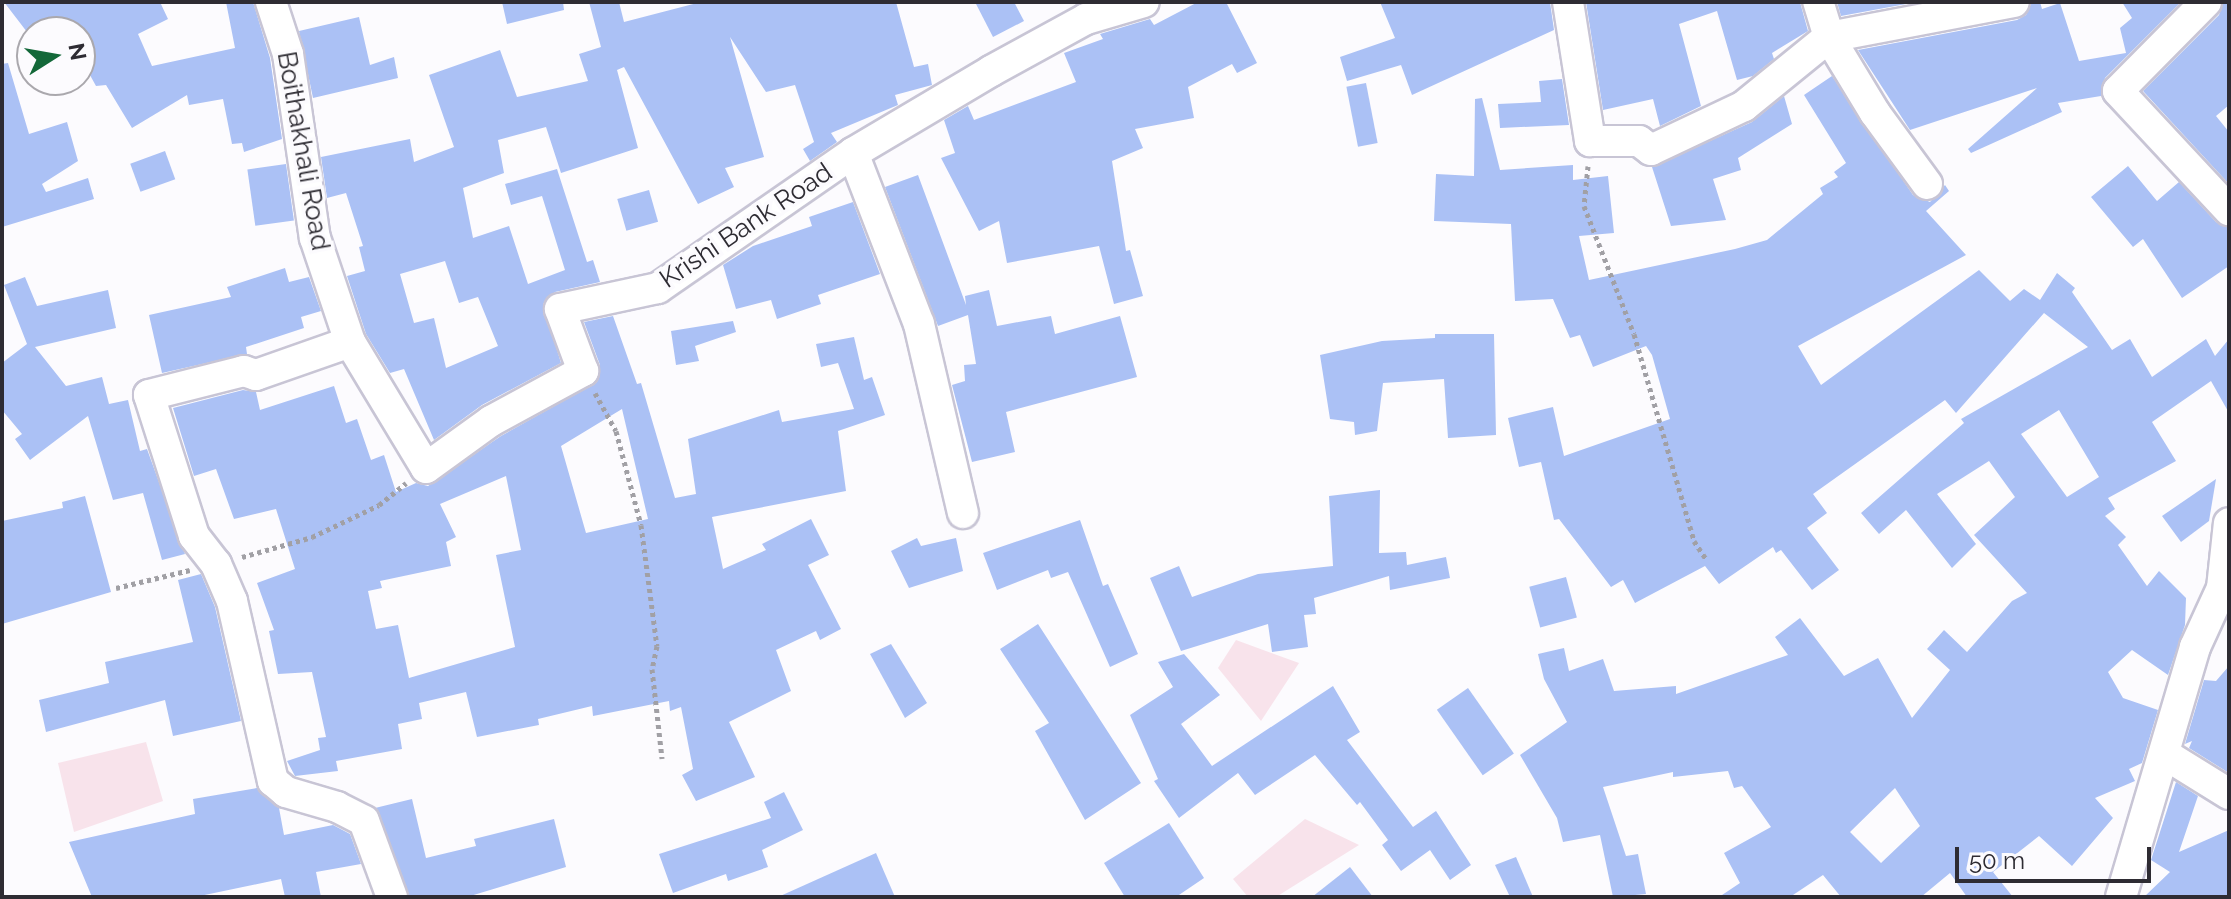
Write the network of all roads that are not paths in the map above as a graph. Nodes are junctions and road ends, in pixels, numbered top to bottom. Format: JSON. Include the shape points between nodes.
{"nodes":[{"id":1,"x":271,"y":2,"type":"edge"},
{"id":2,"x":1144,"y":2,"type":"edge"},
{"id":3,"x":1568,"y":2,"type":"edge"},
{"id":4,"x":1818,"y":2,"type":"edge"},
{"id":5,"x":2014,"y":2,"type":"edge"},
{"id":6,"x":2206,"y":2,"type":"edge"},
{"id":7,"x":2225,"y":2,"type":"edge"},
{"id":8,"x":2229,"y":7,"type":"edge"},
{"id":9,"x":1829,"y":37,"type":"junction"},
{"id":10,"x":853,"y":153,"type":"junction"},
{"id":11,"x":1927,"y":184,"type":"dead end"},
{"id":12,"x":2229,"y":210,"type":"edge"},
{"id":13,"x":350,"y":342,"type":"junction"},
{"id":14,"x":426,"y":468,"type":"joint"},
{"id":15,"x":963,"y":513,"type":"dead end"},
{"id":16,"x":2229,"y":523,"type":"edge"},
{"id":17,"x":2166,"y":755,"type":"junction"},
{"id":18,"x":2229,"y":794,"type":"edge"},
{"id":19,"x":392,"y":897,"type":"edge"},
{"id":20,"x":2121,"y":897,"type":"edge"}],
"edges":[{"from":1,"to":13,"type":"street","name":"Boithakhali Road","via":[[288,54],[315,238]]},
{"from":2,"to":10,"type":"street","name":"Krishi Bank Road","via":[[1086,19]]},
{"from":3,"to":9,"type":"street","via":[[1590,141],[1639,141],[1651,150],[1744,106]]},
{"from":4,"to":9,"type":"street"},
{"from":5,"to":9,"type":"street"},
{"from":6,"to":12,"type":"street","via":[[2118,91]]},
{"from":7,"to":8,"type":"street"},
{"from":9,"to":11,"type":"street"},
{"from":10,"to":14,"type":"street","name":"Krishi Bank Road","via":[[658,288],[560,309],[583,371],[491,421]]},
{"from":10,"to":15,"type":"street","via":[[919,324]]},
{"from":13,"to":14,"type":"street","name":"Boithakhali Road"},
{"from":13,"to":19,"type":"street","via":[[256,375],[244,371],[149,395],[194,536],[216,564],[239,625],[273,781],[286,792],[364,821]]},
{"from":16,"to":17,"type":"street","via":[[2222,588],[2195,647]]},
{"from":17,"to":18,"type":"street"},
{"from":17,"to":20,"type":"street"}]}
